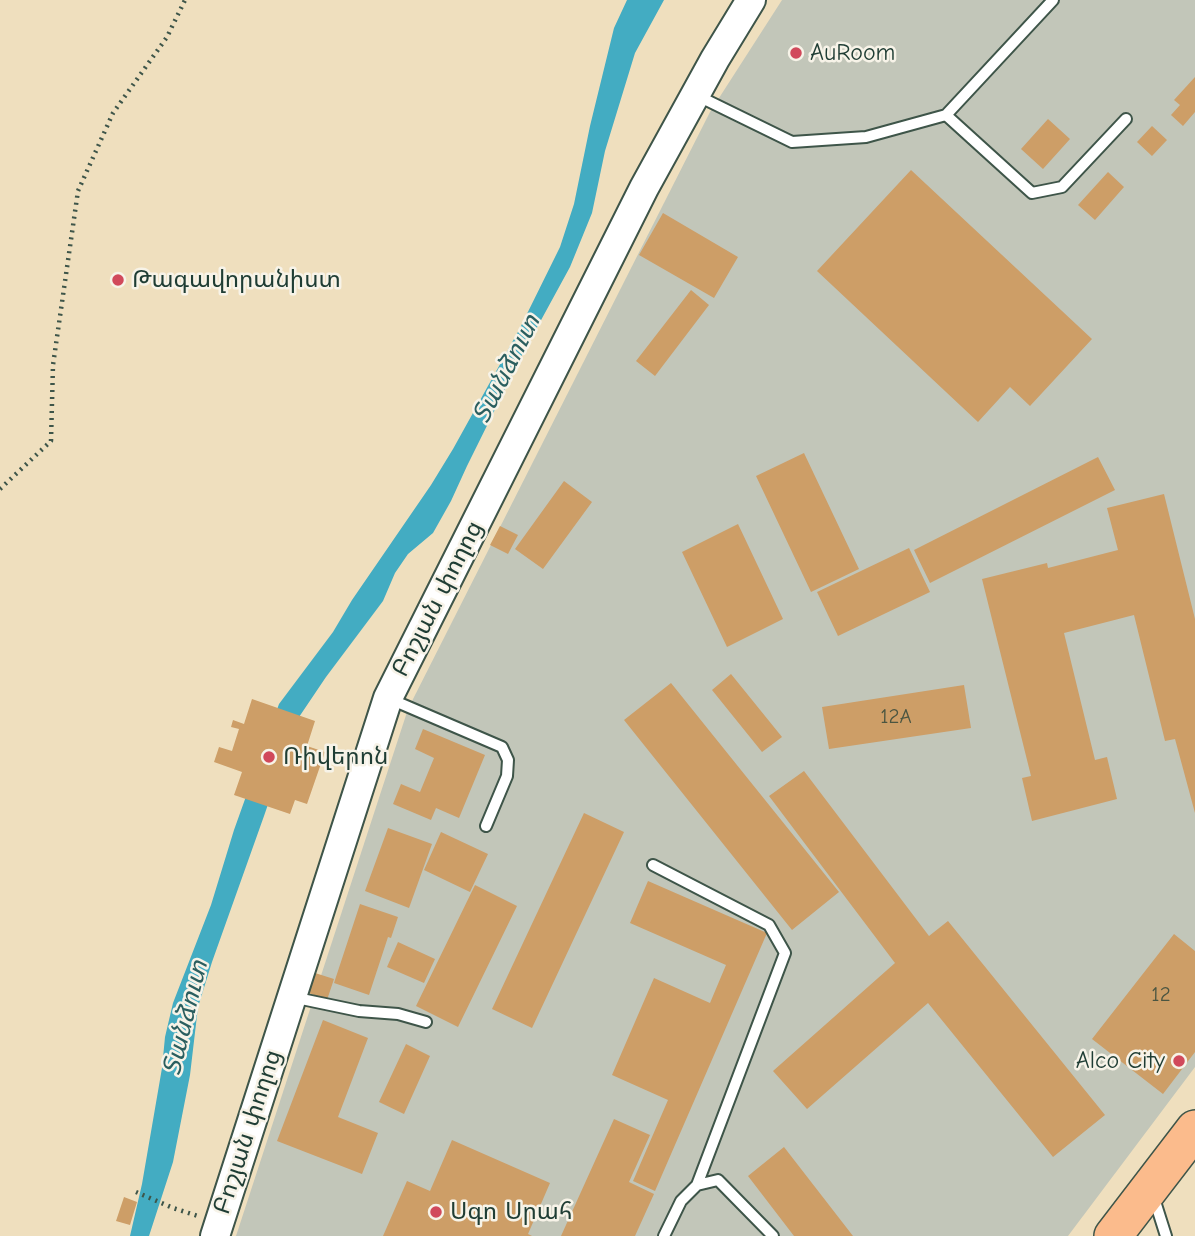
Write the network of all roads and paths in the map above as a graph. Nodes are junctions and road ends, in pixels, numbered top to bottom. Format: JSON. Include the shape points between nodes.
{"nodes":[{"id":1,"x":185,"y":0,"type":"edge"},
{"id":2,"x":751,"y":0,"type":"edge"},
{"id":3,"x":1053,"y":0,"type":"edge"},
{"id":4,"x":695,"y":95,"type":"junction"},
{"id":5,"x":946,"y":115,"type":"junction"},
{"id":6,"x":1126,"y":119,"type":"dead end"},
{"id":7,"x":0,"y":489,"type":"edge"},
{"id":8,"x":388,"y":698,"type":"junction"},
{"id":9,"x":486,"y":826,"type":"dead end"},
{"id":10,"x":653,"y":865,"type":"dead end"},
{"id":11,"x":292,"y":997,"type":"junction"},
{"id":12,"x":426,"y":1022,"type":"dead end"},
{"id":13,"x":1195,"y":1129,"type":"edge"},
{"id":14,"x":697,"y":1185,"type":"junction"},
{"id":15,"x":1150,"y":1186,"type":"junction"},
{"id":16,"x":136,"y":1192,"type":"dead end"},
{"id":17,"x":173,"y":1208,"type":"dead end"},
{"id":18,"x":215,"y":1236,"type":"edge"},
{"id":19,"x":664,"y":1236,"type":"edge"},
{"id":20,"x":773,"y":1236,"type":"edge"},
{"id":21,"x":1113,"y":1236,"type":"edge"},
{"id":22,"x":1166,"y":1236,"type":"edge"}],
"edges":[{"from":1,"to":7,"type":"path","via":[[167,37],[113,113],[78,191],[54,365],[51,441]]},
{"from":2,"to":4,"type":"street","name":"Բոշյան փողոց"},
{"from":3,"to":5,"type":"lane"},
{"from":4,"to":5,"type":"lane","via":[[792,142],[866,137]]},
{"from":4,"to":8,"type":"street","name":"Բոշյան փողոց"},
{"from":5,"to":6,"type":"lane","via":[[1032,193],[1062,187]]},
{"from":8,"to":9,"type":"lane","via":[[502,747],[509,760],[507,776]]},
{"from":8,"to":11,"type":"street","name":"Բոշյան փողոց"},
{"from":10,"to":14,"type":"lane","via":[[769,925],[785,953]]},
{"from":11,"to":12,"type":"lane"},
{"from":11,"to":18,"type":"street","name":"Բոշյան փողոց"},
{"from":13,"to":15,"type":"highway"},
{"from":14,"to":19,"type":"lane","via":[[681,1201]]},
{"from":14,"to":20,"type":"lane","via":[[718,1180]]},
{"from":15,"to":21,"type":"highway"},
{"from":15,"to":22,"type":"lane"},
{"from":16,"to":17,"type":"path"}]}
